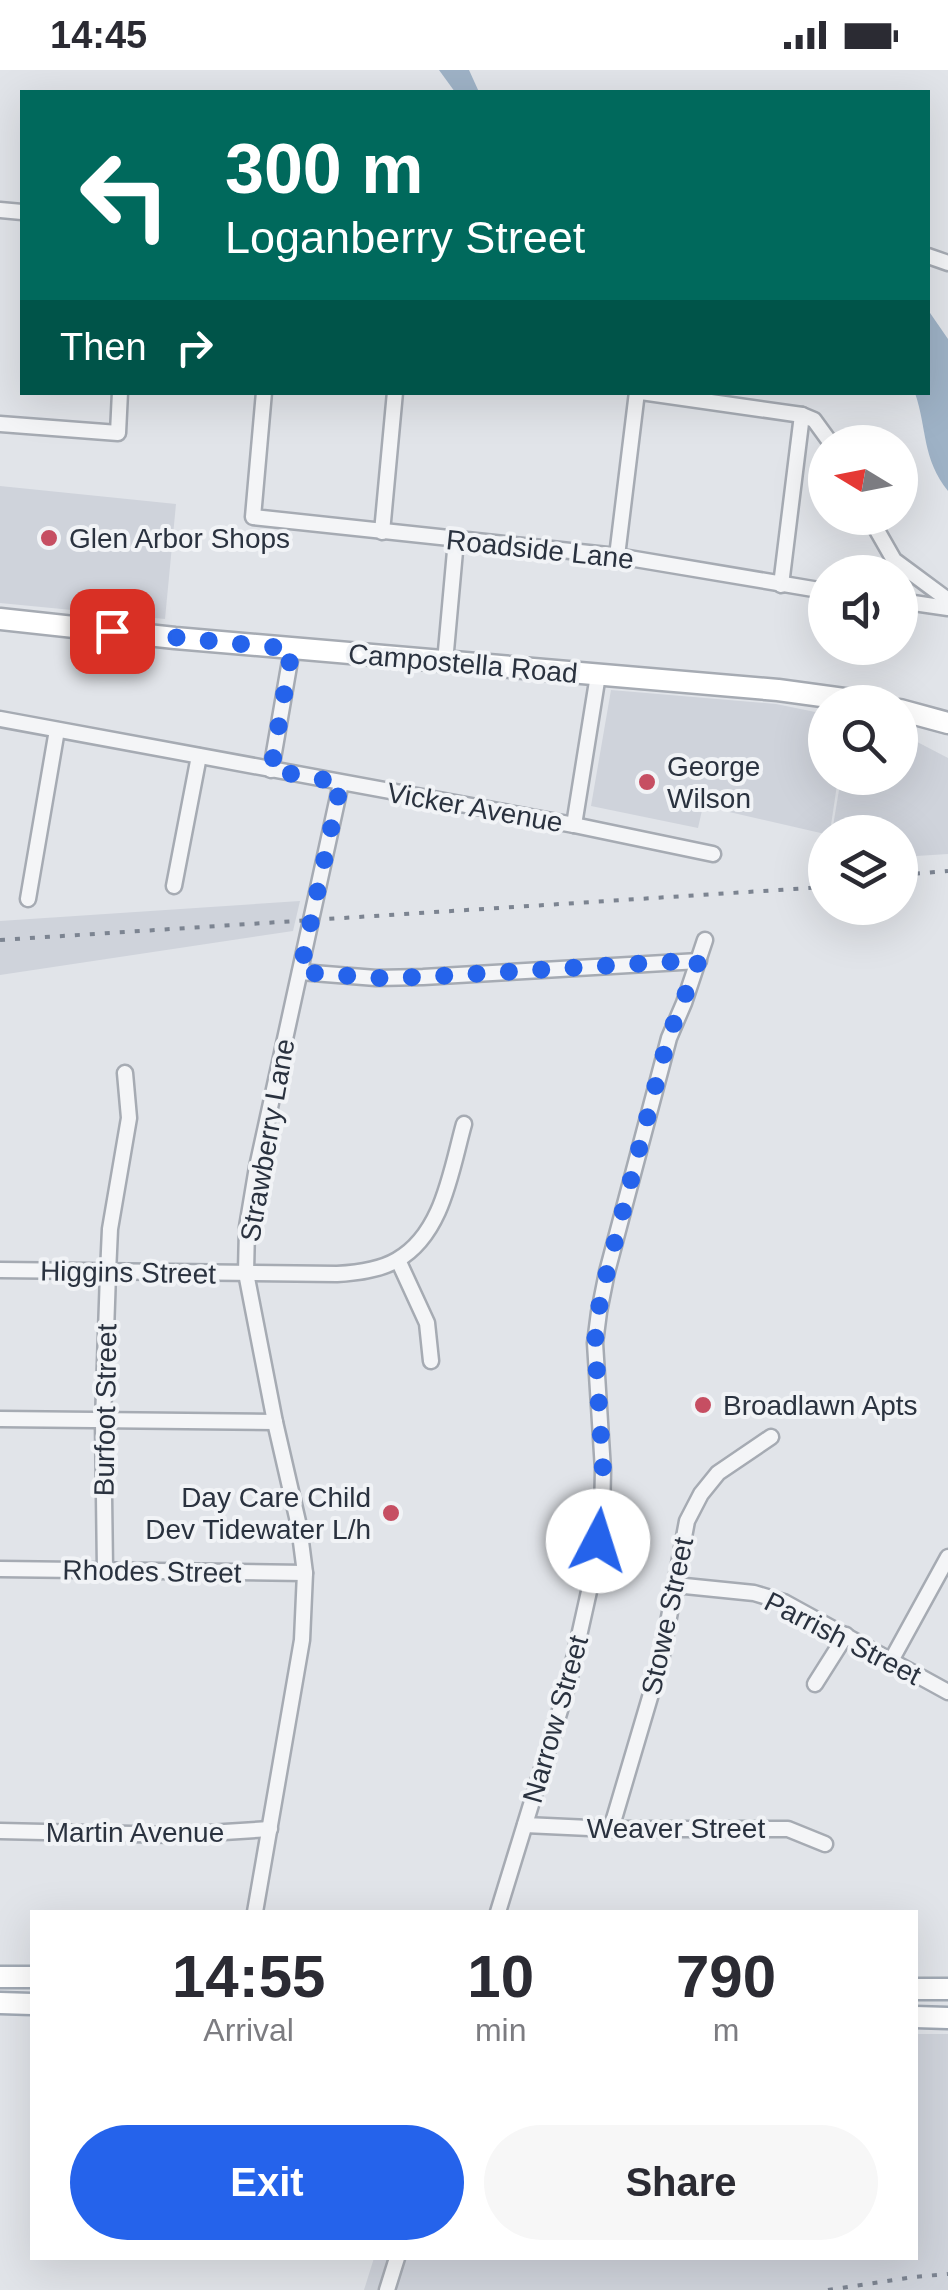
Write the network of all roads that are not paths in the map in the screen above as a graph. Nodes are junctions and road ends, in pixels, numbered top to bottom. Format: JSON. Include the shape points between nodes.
{"nodes":[{"id":1,"x":120,"y":395,"type":"edge"},
{"id":2,"x":264,"y":395,"type":"edge"},
{"id":3,"x":394,"y":395,"type":"edge"},
{"id":4,"x":639,"y":395,"type":"edge"},
{"id":5,"x":660,"y":395,"type":"edge"},
{"id":6,"x":802,"y":415,"type":"junction"},
{"id":7,"x":0,"y":424,"type":"edge"},
{"id":8,"x":818,"y":425,"type":"edge"},
{"id":9,"x":382,"y":532,"type":"junction"},
{"id":10,"x":880,"y":535,"type":"edge"},
{"id":11,"x":456,"y":540,"type":"junction"},
{"id":12,"x":616,"y":556,"type":"junction"},
{"id":13,"x":780,"y":585,"type":"junction"},
{"id":14,"x":808,"y":589,"type":"edge"},
{"id":15,"x":948,"y":600,"type":"edge"},
{"id":16,"x":918,"y":604,"type":"edge"},
{"id":17,"x":948,"y":608,"type":"edge"},
{"id":18,"x":0,"y":619,"type":"edge"},
{"id":19,"x":292,"y":649,"type":"junction"},
{"id":20,"x":444,"y":662,"type":"junction"},
{"id":21,"x":598,"y":675,"type":"junction"},
{"id":22,"x":808,"y":694,"type":"edge"},
{"id":23,"x":918,"y":715,"type":"edge"},
{"id":24,"x":0,"y":719,"type":"edge"},
{"id":25,"x":948,"y":723,"type":"edge"},
{"id":26,"x":57,"y":730,"type":"junction"},
{"id":27,"x":199,"y":756,"type":"junction"},
{"id":28,"x":271,"y":770,"type":"junction"},
{"id":29,"x":341,"y":783,"type":"junction"},
{"id":30,"x":574,"y":826,"type":"junction"},
{"id":31,"x":713,"y":854,"type":"dead end"},
{"id":32,"x":174,"y":886,"type":"dead end"},
{"id":33,"x":28,"y":899,"type":"dead end"},
{"id":34,"x":704,"y":940,"type":"dead end"},
{"id":35,"x":699,"y":960,"type":"junction"},
{"id":36,"x":300,"y":972,"type":"junction"},
{"id":37,"x":125,"y":1073,"type":"dead end"},
{"id":38,"x":464,"y":1124,"type":"dead end"},
{"id":39,"x":398,"y":1260,"type":"junction"},
{"id":40,"x":0,"y":1270,"type":"edge"},
{"id":41,"x":108,"y":1273,"type":"junction"},
{"id":42,"x":246,"y":1273,"type":"junction"},
{"id":43,"x":431,"y":1361,"type":"dead end"},
{"id":44,"x":0,"y":1420,"type":"edge"},
{"id":45,"x":103,"y":1421,"type":"junction"},
{"id":46,"x":275,"y":1422,"type":"junction"},
{"id":47,"x":771,"y":1437,"type":"dead end"},
{"id":48,"x":948,"y":1557,"type":"edge"},
{"id":49,"x":0,"y":1569,"type":"edge"},
{"id":50,"x":105,"y":1570,"type":"junction"},
{"id":51,"x":305,"y":1573,"type":"junction"},
{"id":52,"x":675,"y":1585,"type":"junction"},
{"id":53,"x":846,"y":1636,"type":"junction"},
{"id":54,"x":892,"y":1659,"type":"junction"},
{"id":55,"x":814,"y":1684,"type":"dead end"},
{"id":56,"x":948,"y":1692,"type":"edge"},
{"id":57,"x":525,"y":1826,"type":"junction"},
{"id":58,"x":270,"y":1829,"type":"junction"},
{"id":59,"x":611,"y":1829,"type":"junction"},
{"id":60,"x":0,"y":1831,"type":"edge"},
{"id":61,"x":826,"y":1844,"type":"dead end"},
{"id":62,"x":254,"y":1910,"type":"edge"},
{"id":63,"x":499,"y":1910,"type":"edge"},
{"id":64,"x":0,"y":1976,"type":"edge"},
{"id":65,"x":30,"y":1977,"type":"edge"},
{"id":66,"x":918,"y":1989,"type":"edge"},
{"id":67,"x":948,"y":1989,"type":"edge"},
{"id":68,"x":0,"y":2004,"type":"edge"},
{"id":69,"x":30,"y":2004,"type":"edge"},
{"id":70,"x":918,"y":2018,"type":"edge"},
{"id":71,"x":948,"y":2018,"type":"edge"},
{"id":72,"x":396,"y":2260,"type":"edge"},
{"id":73,"x":387,"y":2290,"type":"edge"}],
"edges":[{"from":1,"to":7,"type":"street","via":[[118,433]]},
{"from":2,"to":9,"type":"street","name":"Roadside Lane","via":[[253,517]]},
{"from":3,"to":9,"type":"street"},
{"from":4,"to":12,"type":"street"},
{"from":5,"to":6,"type":"street"},
{"from":6,"to":8,"type":"street"},
{"from":6,"to":13,"type":"street"},
{"from":9,"to":11,"type":"street","name":"Roadside Lane"},
{"from":10,"to":15,"type":"street","via":[[894,560]]},
{"from":11,"to":12,"type":"street","name":"Roadside Lane"},
{"from":11,"to":20,"type":"street"},
{"from":12,"to":13,"type":"street","name":"Roadside Lane"},
{"from":13,"to":14,"type":"street","name":"Roadside Lane"},
{"from":16,"to":17,"type":"street"},
{"from":18,"to":19,"type":"main road","name":"Campostella Road"},
{"from":19,"to":20,"type":"main road","name":"Campostella Road"},
{"from":19,"to":28,"type":"street"},
{"from":20,"to":21,"type":"main road","name":"Campostella Road"},
{"from":21,"to":22,"type":"main road","name":"Campostella Road"},
{"from":21,"to":30,"type":"street"},
{"from":23,"to":25,"type":"main road"},
{"from":24,"to":26,"type":"street","name":"Vicker Avenue"},
{"from":26,"to":27,"type":"street","name":"Vicker Avenue"},
{"from":26,"to":33,"type":"street"},
{"from":27,"to":28,"type":"street","name":"Vicker Avenue"},
{"from":27,"to":32,"type":"street"},
{"from":28,"to":29,"type":"street","name":"Vicker Avenue"},
{"from":29,"to":30,"type":"street","name":"Vicker Avenue"},
{"from":29,"to":36,"type":"street","name":"Strawberry Lane"},
{"from":30,"to":31,"type":"street","name":"Vicker Avenue"},
{"from":34,"to":35,"type":"street","name":"Narrow Street"},
{"from":35,"to":36,"type":"street","via":[[376,978]]},
{"from":35,"to":57,"type":"street","name":"Narrow Street","via":[[668,1038],[598,1312],[603,1470],[597,1550],[568,1681]]},
{"from":36,"to":42,"type":"street","name":"Strawberry Lane","via":[[257,1168]]},
{"from":37,"to":41,"type":"street","name":"Burfoot Street","via":[[129,1118]]},
{"from":38,"to":39,"type":"street","via":[[436,1218]]},
{"from":39,"to":42,"type":"street","name":"Higgins Street","via":[[358,1272]]},
{"from":39,"to":43,"type":"street","via":[[427,1323]]},
{"from":40,"to":41,"type":"street","name":"Higgins Street"},
{"from":41,"to":42,"type":"street","name":"Higgins Street"},
{"from":41,"to":45,"type":"street","name":"Burfoot Street"},
{"from":42,"to":46,"type":"street","name":"Strawberry Lane"},
{"from":44,"to":45,"type":"street"},
{"from":45,"to":46,"type":"street"},
{"from":45,"to":50,"type":"street","name":"Burfoot Street"},
{"from":46,"to":51,"type":"street","name":"Strawberry Lane"},
{"from":47,"to":52,"type":"street","name":"Stowe Street","via":[[718,1473],[701,1494],[687,1521]]},
{"from":48,"to":54,"type":"street"},
{"from":49,"to":50,"type":"street","name":"Rhodes Street"},
{"from":50,"to":51,"type":"street","name":"Rhodes Street"},
{"from":51,"to":58,"type":"street","name":"Strawberry Lane","via":[[302,1640]]},
{"from":52,"to":53,"type":"street","name":"Parrish Street","via":[[754,1593]]},
{"from":52,"to":59,"type":"street","name":"Stowe Street","via":[[661,1660]]},
{"from":53,"to":54,"type":"street","name":"Parrish Street"},
{"from":53,"to":55,"type":"street"},
{"from":54,"to":56,"type":"street","name":"Parrish Street"},
{"from":57,"to":59,"type":"street","name":"Weaver Street"},
{"from":57,"to":63,"type":"street","name":"Narrow Street"},
{"from":58,"to":60,"type":"street","name":"Martin Avenue","via":[[177,1835]]},
{"from":58,"to":62,"type":"street","name":"Strawberry Lane"},
{"from":59,"to":61,"type":"street","name":"Weaver Street","via":[[788,1829]]},
{"from":64,"to":65,"type":"main road"},
{"from":66,"to":67,"type":"main road"},
{"from":68,"to":69,"type":"main road"},
{"from":70,"to":71,"type":"main road"},
{"from":72,"to":73,"type":"street"}]}
